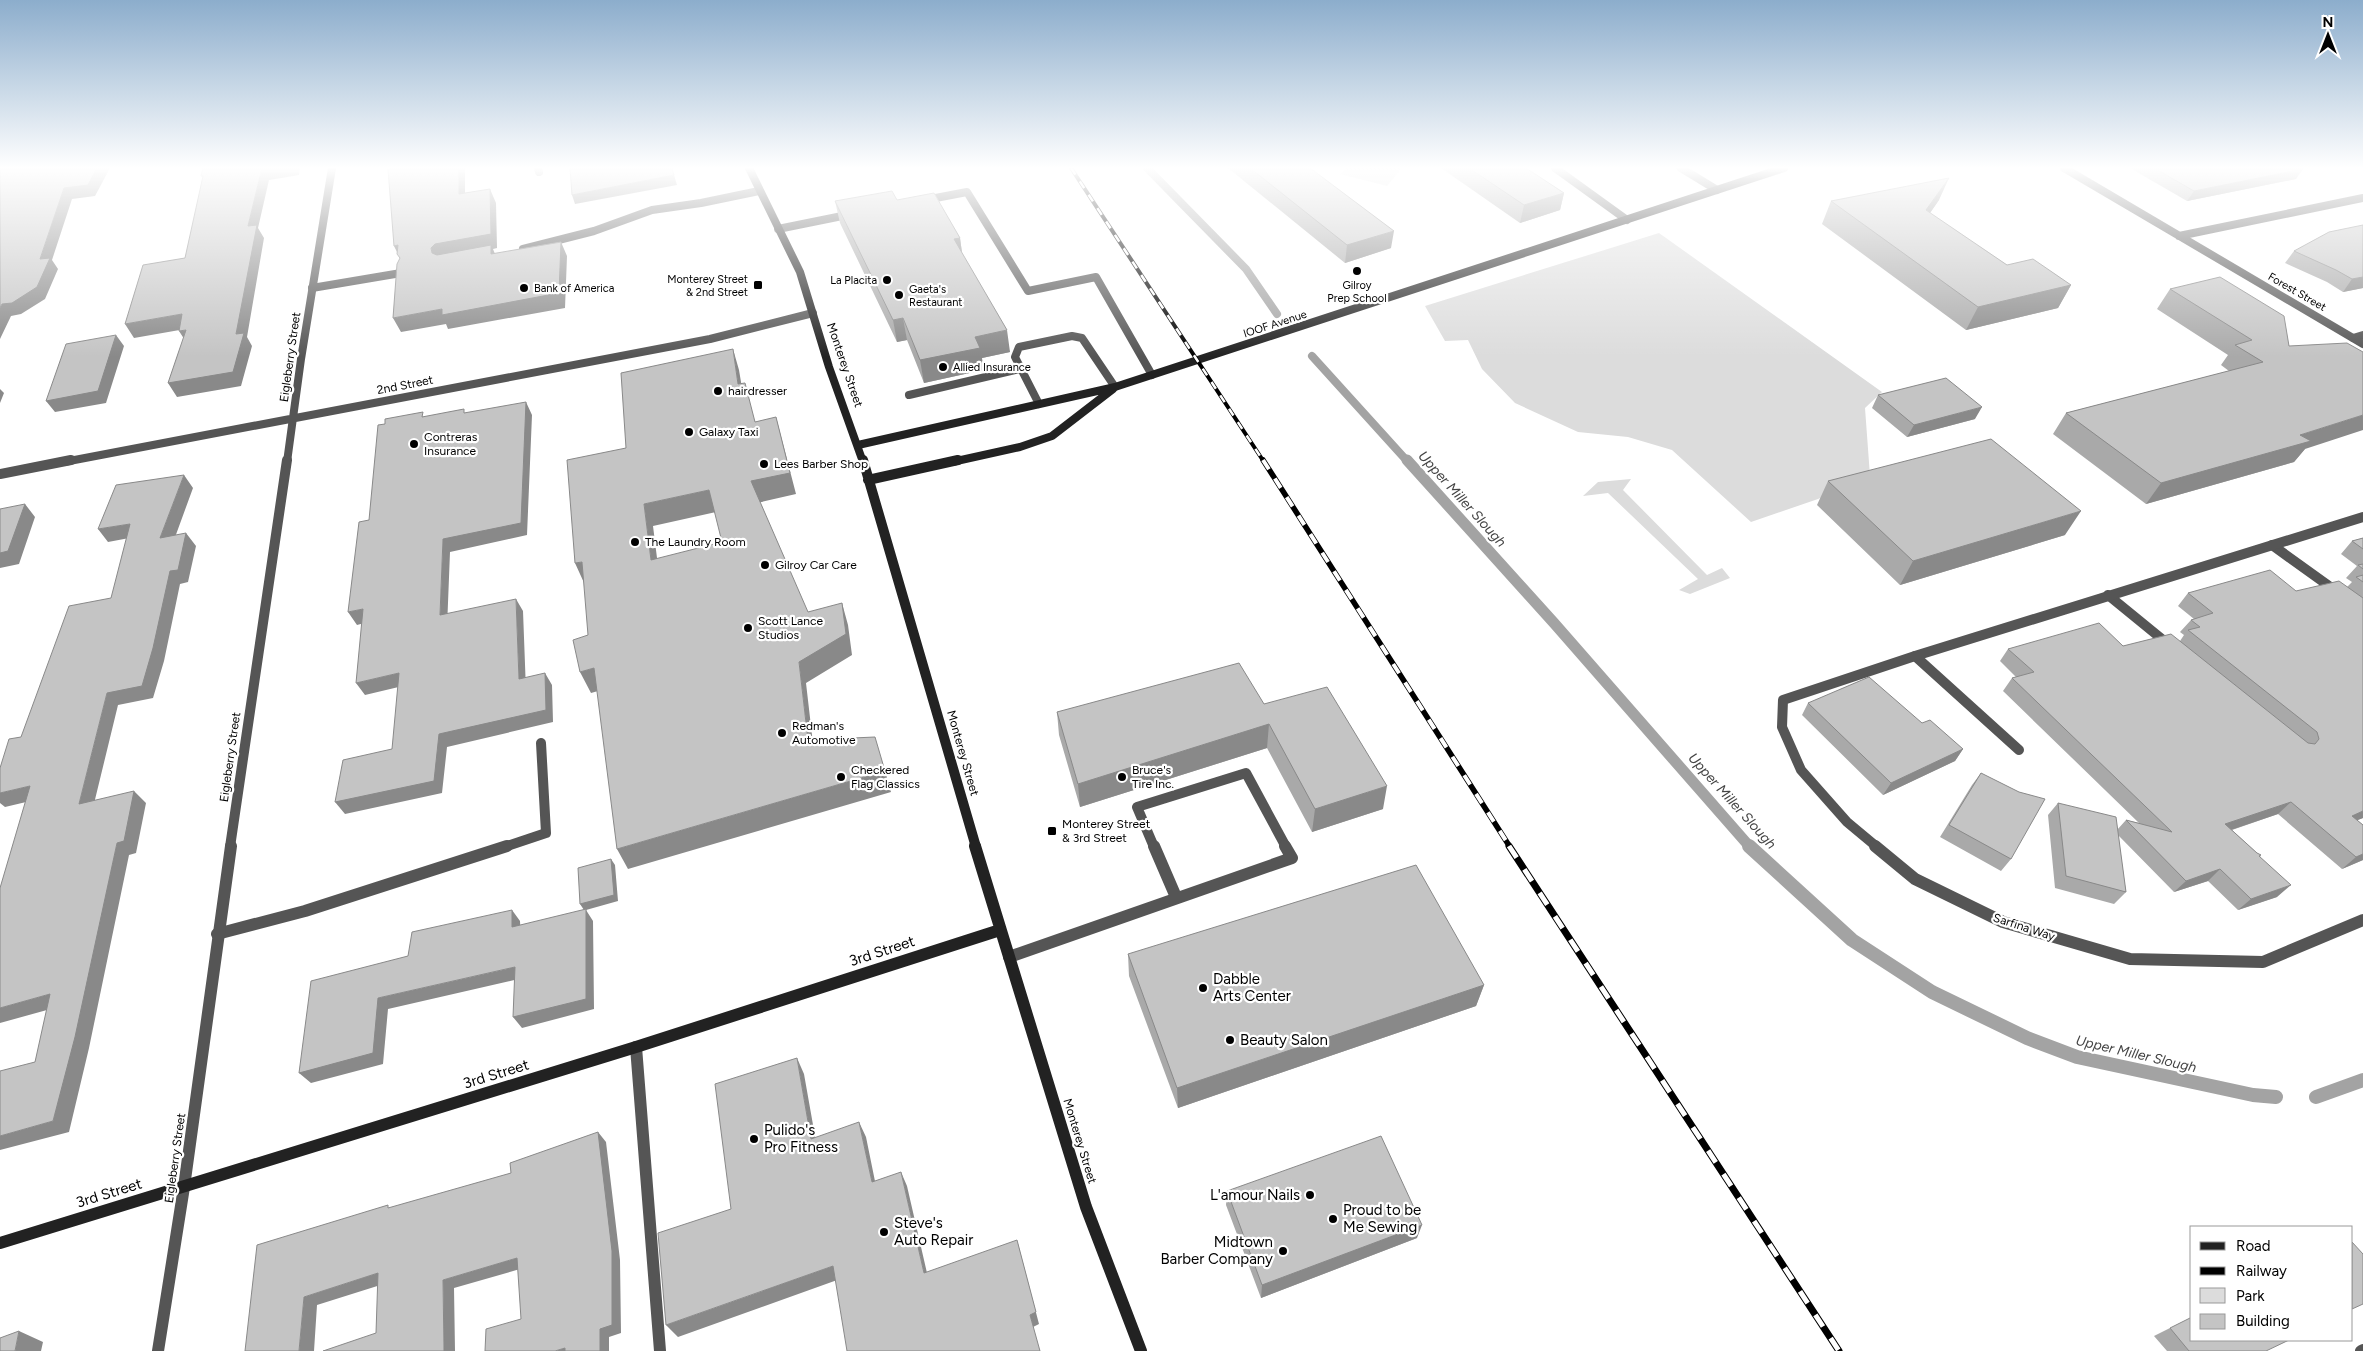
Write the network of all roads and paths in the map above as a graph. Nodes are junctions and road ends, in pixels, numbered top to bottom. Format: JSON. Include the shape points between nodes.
{"nodes":[{"id":1,"x":321,"y":231,"type":"edge"},
{"id":2,"x":594,"y":231,"type":"edge"},
{"id":3,"x":779,"y":231,"type":"edge"},
{"id":4,"x":991,"y":231,"type":"edge"},
{"id":5,"x":1593,"y":231,"type":"edge"},
{"id":6,"x":2170,"y":231,"type":"edge"},
{"id":7,"x":2202,"y":231,"type":"edge"},
{"id":8,"x":2178,"y":236,"type":"junction"},
{"id":9,"x":516,"y":250,"type":"edge"},
{"id":10,"x":401,"y":273,"type":"edge"},
{"id":11,"x":312,"y":288,"type":"junction"},
{"id":12,"x":813,"y":313,"type":"junction"},
{"id":13,"x":2363,"y":335,"type":"edge"},
{"id":14,"x":2353,"y":338,"type":"junction"},
{"id":15,"x":2363,"y":344,"type":"edge"},
{"id":16,"x":1020,"y":369,"type":"junction"},
{"id":17,"x":1152,"y":375,"type":"junction"},
{"id":18,"x":1115,"y":387,"type":"junction"},
{"id":19,"x":909,"y":395,"type":"dead end"},
{"id":20,"x":1039,"y":404,"type":"junction"},
{"id":21,"x":294,"y":417,"type":"junction"},
{"id":22,"x":858,"y":445,"type":"junction"},
{"id":23,"x":0,"y":474,"type":"edge"},
{"id":24,"x":868,"y":480,"type":"junction"},
{"id":25,"x":2363,"y":517,"type":"edge"},
{"id":26,"x":2272,"y":544,"type":"junction"},
{"id":27,"x":2108,"y":595,"type":"junction"},
{"id":28,"x":2348,"y":600,"type":"edge"},
{"id":29,"x":2177,"y":651,"type":"edge"},
{"id":30,"x":1915,"y":656,"type":"junction"},
{"id":31,"x":541,"y":743,"type":"dead end"},
{"id":32,"x":2018,"y":750,"type":"dead end"},
{"id":33,"x":1176,"y":897,"type":"junction"},
{"id":34,"x":2363,"y":920,"type":"edge"},
{"id":35,"x":1000,"y":930,"type":"junction"},
{"id":36,"x":217,"y":934,"type":"junction"},
{"id":37,"x":1008,"y":957,"type":"junction"},
{"id":38,"x":636,"y":1047,"type":"junction"},
{"id":39,"x":184,"y":1187,"type":"junction"},
{"id":40,"x":0,"y":1243,"type":"edge"},
{"id":41,"x":158,"y":1351,"type":"edge"},
{"id":42,"x":660,"y":1351,"type":"edge"},
{"id":43,"x":1140,"y":1351,"type":"edge"}],
"edges":[{"from":1,"to":11,"type":"street","name":"Eigleberry Street"},
{"from":2,"to":9,"type":"street"},
{"from":3,"to":12,"type":"street","name":"Monterey Street","via":[[800,272]]},
{"from":4,"to":17,"type":"street","via":[[1028,291],[1096,277]]},
{"from":5,"to":17,"type":"street","name":"IOOF Avenue"},
{"from":6,"to":8,"type":"street","name":"Forest Street"},
{"from":7,"to":8,"type":"street"},
{"from":8,"to":14,"type":"street","name":"Forest Street"},
{"from":10,"to":11,"type":"street"},
{"from":11,"to":21,"type":"street","name":"Eigleberry Street"},
{"from":12,"to":21,"type":"street","name":"2nd Street","via":[[710,339]]},
{"from":12,"to":22,"type":"street","name":"Monterey Street"},
{"from":13,"to":14,"type":"street"},
{"from":14,"to":15,"type":"street","name":"Forest Street"},
{"from":16,"to":18,"type":"street","via":[[1015,357],[1019,347],[1072,336],[1082,338]]},
{"from":16,"to":19,"type":"street"},
{"from":16,"to":20,"type":"street"},
{"from":17,"to":18,"type":"street","name":"IOOF Avenue"},
{"from":18,"to":20,"type":"street","name":"IOOF Avenue"},
{"from":18,"to":24,"type":"street","name":"IOOF Avenue","via":[[1052,436],[1020,448]]},
{"from":20,"to":22,"type":"street","name":"IOOF Avenue"},
{"from":21,"to":23,"type":"street","name":"2nd Street"},
{"from":21,"to":36,"type":"street","name":"Eigleberry Street"},
{"from":22,"to":24,"type":"street","name":"Monterey Street"},
{"from":24,"to":35,"type":"street","name":"Monterey Street"},
{"from":25,"to":26,"type":"street"},
{"from":26,"to":27,"type":"street"},
{"from":26,"to":28,"type":"street"},
{"from":27,"to":29,"type":"street"},
{"from":27,"to":30,"type":"street"},
{"from":30,"to":32,"type":"street"},
{"from":30,"to":34,"type":"street","name":"Sarfina Way","via":[[1783,700],[1782,727],[1801,770],[1847,822],[1915,879],[2004,922],[2130,959],[2263,962]]},
{"from":31,"to":36,"type":"street","via":[[546,833],[305,911]]},
{"from":33,"to":33,"type":"street","via":[[1292,858],[1246,773],[1137,807]]},
{"from":33,"to":37,"type":"street"},
{"from":35,"to":37,"type":"street","name":"Monterey Street"},
{"from":35,"to":38,"type":"street","name":"3rd Street"},
{"from":36,"to":39,"type":"street","name":"Eigleberry Street"},
{"from":37,"to":43,"type":"street","name":"Monterey Street","via":[[1086,1207]]},
{"from":38,"to":39,"type":"street","name":"3rd Street"},
{"from":38,"to":42,"type":"street"},
{"from":39,"to":40,"type":"street","name":"3rd Street"},
{"from":39,"to":41,"type":"street","name":"Eigleberry Street"}]}
